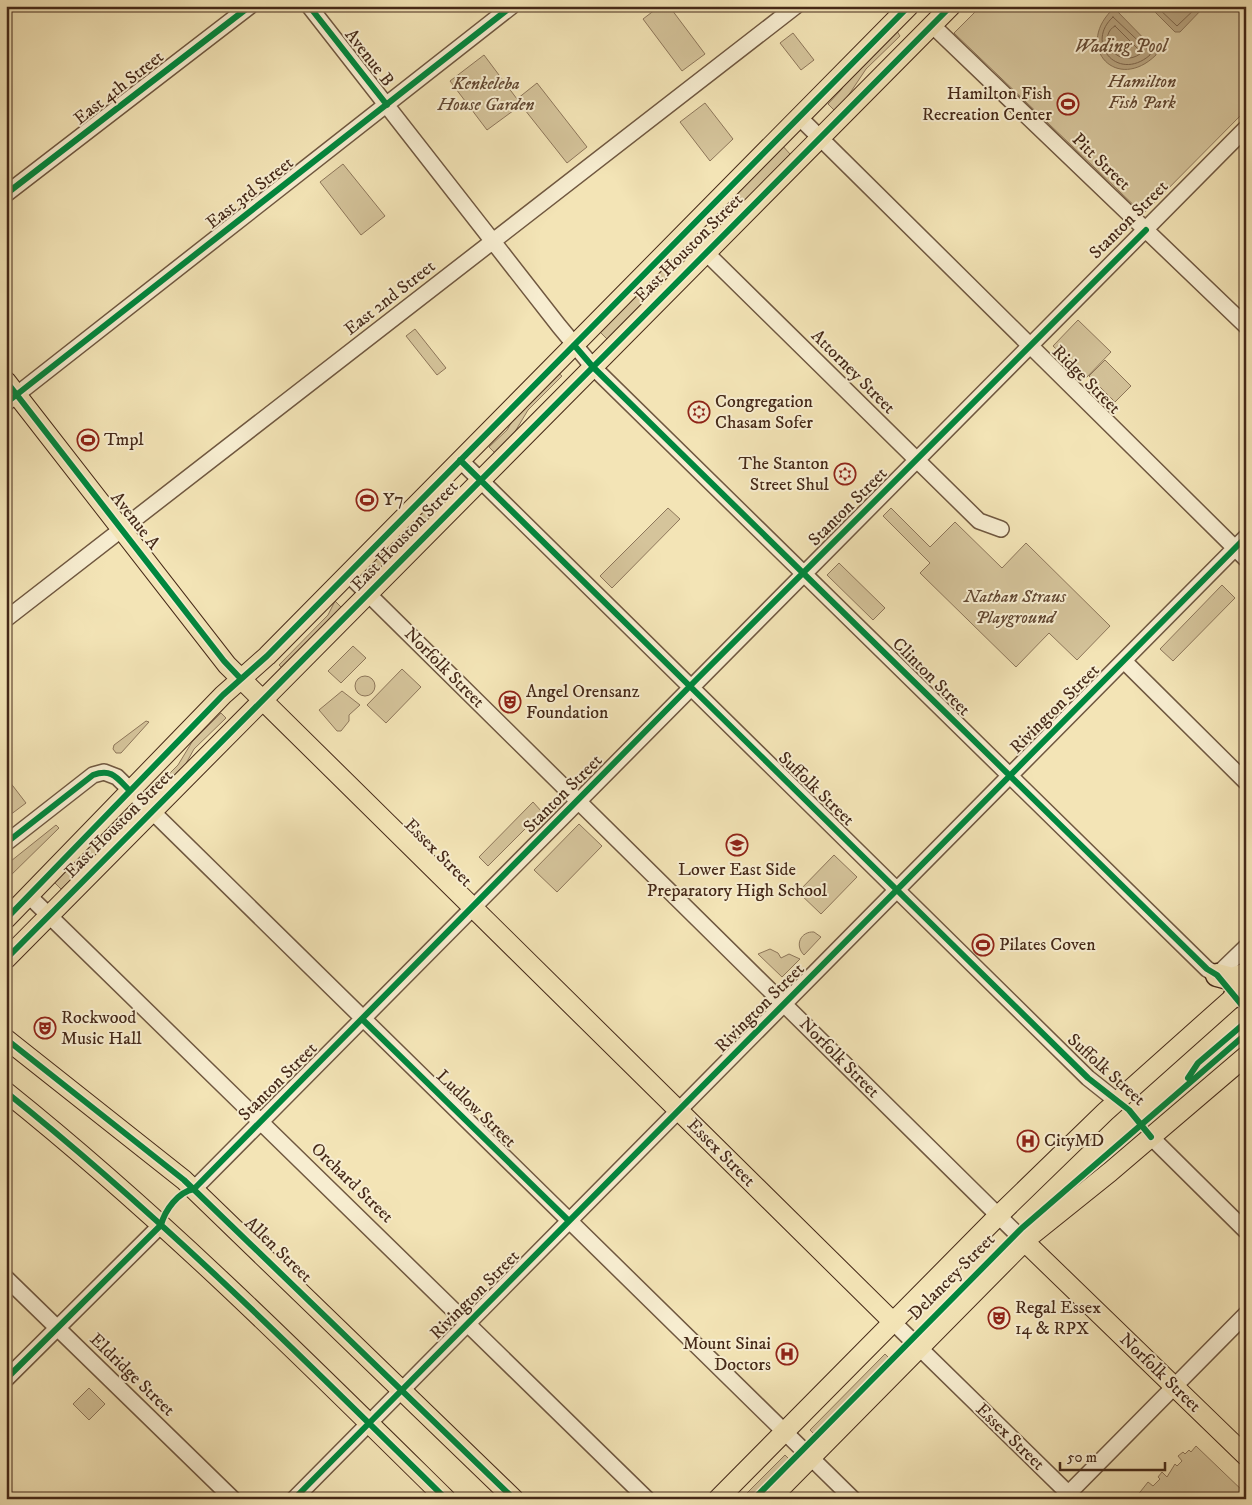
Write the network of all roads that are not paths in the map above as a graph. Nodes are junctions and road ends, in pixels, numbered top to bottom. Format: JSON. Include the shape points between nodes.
{"nodes":[{"id":1,"x":250,"y":6,"type":"edge"},
{"id":2,"x":309,"y":6,"type":"edge"},
{"id":3,"x":512,"y":6,"type":"edge"},
{"id":4,"x":796,"y":6,"type":"edge"},
{"id":5,"x":909,"y":6,"type":"edge"},
{"id":6,"x":916,"y":6,"type":"edge"},
{"id":7,"x":951,"y":6,"type":"edge"},
{"id":8,"x":932,"y":25,"type":"junction"},
{"id":9,"x":387,"y":105,"type":"junction"},
{"id":10,"x":800,"y":118,"type":"junction"},
{"id":11,"x":1246,"y":128,"type":"edge"},
{"id":12,"x":820,"y":138,"type":"junction"},
{"id":13,"x":6,"y":194,"type":"edge"},
{"id":14,"x":1146,"y":230,"type":"junction"},
{"id":15,"x":685,"y":232,"type":"junction"},
{"id":16,"x":493,"y":243,"type":"junction"},
{"id":17,"x":706,"y":252,"type":"junction"},
{"id":18,"x":1246,"y":326,"type":"edge"},
{"id":19,"x":574,"y":345,"type":"junction"},
{"id":20,"x":1030,"y":346,"type":"junction"},
{"id":21,"x":593,"y":367,"type":"junction"},
{"id":22,"x":10,"y":392,"type":"edge"},
{"id":23,"x":460,"y":460,"type":"junction"},
{"id":24,"x":916,"y":460,"type":"junction"},
{"id":25,"x":480,"y":480,"type":"junction"},
{"id":26,"x":122,"y":529,"type":"junction"},
{"id":27,"x":1001,"y":529,"type":"dead end"},
{"id":28,"x":1246,"y":537,"type":"edge"},
{"id":29,"x":1240,"y":554,"type":"edge"},
{"id":30,"x":804,"y":572,"type":"junction"},
{"id":31,"x":348,"y":574,"type":"junction"},
{"id":32,"x":369,"y":594,"type":"junction"},
{"id":33,"x":6,"y":619,"type":"edge"},
{"id":34,"x":1124,"y":661,"type":"junction"},
{"id":35,"x":241,"y":679,"type":"junction"},
{"id":36,"x":691,"y":687,"type":"junction"},
{"id":37,"x":262,"y":701,"type":"junction"},
{"id":38,"x":1010,"y":776,"type":"junction"},
{"id":39,"x":1246,"y":782,"type":"edge"},
{"id":40,"x":130,"y":791,"type":"junction"},
{"id":41,"x":578,"y":801,"type":"junction"},
{"id":42,"x":152,"y":813,"type":"junction"},
{"id":43,"x":6,"y":843,"type":"edge"},
{"id":44,"x":898,"y":890,"type":"junction"},
{"id":45,"x":29,"y":896,"type":"junction"},
{"id":46,"x":472,"y":908,"type":"junction"},
{"id":47,"x":50,"y":916,"type":"junction"},
{"id":48,"x":6,"y":919,"type":"edge"},
{"id":49,"x":1246,"y":947,"type":"edge"},
{"id":50,"x":6,"y":959,"type":"edge"},
{"id":51,"x":1246,"y":974,"type":"edge"},
{"id":52,"x":1217,"y":976,"type":"junction"},
{"id":53,"x":1240,"y":991,"type":"edge"},
{"id":54,"x":785,"y":1004,"type":"junction"},
{"id":55,"x":362,"y":1019,"type":"junction"},
{"id":56,"x":6,"y":1038,"type":"edge"},
{"id":57,"x":1246,"y":1056,"type":"edge"},
{"id":58,"x":6,"y":1092,"type":"edge"},
{"id":59,"x":1117,"y":1101,"type":"junction"},
{"id":60,"x":679,"y":1111,"type":"junction"},
{"id":61,"x":261,"y":1121,"type":"junction"},
{"id":62,"x":1151,"y":1137,"type":"junction"},
{"id":63,"x":194,"y":1189,"type":"junction"},
{"id":64,"x":999,"y":1215,"type":"junction"},
{"id":65,"x":569,"y":1221,"type":"junction"},
{"id":66,"x":161,"y":1225,"type":"junction"},
{"id":67,"x":1246,"y":1231,"type":"edge"},
{"id":68,"x":1024,"y":1241,"type":"junction"},
{"id":69,"x":6,"y":1278,"type":"edge"},
{"id":70,"x":1246,"y":1314,"type":"edge"},
{"id":71,"x":893,"y":1322,"type":"junction"},
{"id":72,"x":468,"y":1323,"type":"junction"},
{"id":73,"x":57,"y":1328,"type":"junction"},
{"id":74,"x":920,"y":1348,"type":"junction"},
{"id":75,"x":6,"y":1379,"type":"edge"},
{"id":76,"x":1174,"y":1386,"type":"junction"},
{"id":77,"x":401,"y":1391,"type":"junction"},
{"id":78,"x":369,"y":1423,"type":"junction"},
{"id":79,"x":784,"y":1432,"type":"junction"},
{"id":80,"x":1246,"y":1456,"type":"edge"},
{"id":81,"x":810,"y":1457,"type":"junction"},
{"id":82,"x":1068,"y":1497,"type":"edge"},
{"id":83,"x":232,"y":1499,"type":"edge"},
{"id":84,"x":294,"y":1499,"type":"edge"},
{"id":85,"x":446,"y":1499,"type":"edge"},
{"id":86,"x":514,"y":1499,"type":"edge"},
{"id":87,"x":647,"y":1499,"type":"edge"},
{"id":88,"x":718,"y":1499,"type":"edge"},
{"id":89,"x":770,"y":1499,"type":"edge"},
{"id":90,"x":853,"y":1499,"type":"edge"}],
"edges":[{"from":1,"to":13,"type":"street","name":"East 4th Street"},
{"from":2,"to":9,"type":"street","name":"Avenue B"},
{"from":3,"to":9,"type":"street","name":"East 3rd Street"},
{"from":4,"to":16,"type":"street","name":"East 2nd Street"},
{"from":5,"to":10,"type":"main road","name":"East Houston Street"},
{"from":6,"to":8,"type":"main road"},
{"from":7,"to":8,"type":"main road","name":"East Houston Street"},
{"from":8,"to":12,"type":"main road","name":"East Houston Street"},
{"from":8,"to":14,"type":"street","name":"Pitt Street"},
{"from":9,"to":16,"type":"street","name":"Avenue B"},
{"from":9,"to":22,"type":"street","name":"East 3rd Street"},
{"from":10,"to":12,"type":"street","name":"Ridge Street"},
{"from":10,"to":15,"type":"main road","name":"East Houston Street"},
{"from":11,"to":14,"type":"street","name":"Stanton Street"},
{"from":12,"to":17,"type":"main road","name":"East Houston Street"},
{"from":12,"to":20,"type":"street","name":"Ridge Street"},
{"from":14,"to":18,"type":"street","name":"Pitt Street"},
{"from":14,"to":20,"type":"street","name":"Stanton Street"},
{"from":15,"to":17,"type":"street","name":"Attorney Street"},
{"from":15,"to":19,"type":"main road","name":"East Houston Street"},
{"from":16,"to":19,"type":"street","name":"Avenue B"},
{"from":16,"to":26,"type":"street","name":"East 2nd Street"},
{"from":17,"to":21,"type":"main road","name":"East Houston Street"},
{"from":17,"to":24,"type":"street","name":"Attorney Street"},
{"from":19,"to":21,"type":"street","name":"Avenue B"},
{"from":19,"to":23,"type":"main road","name":"East Houston Street"},
{"from":20,"to":24,"type":"street","name":"Stanton Street"},
{"from":20,"to":29,"type":"street","name":"Ridge Street"},
{"from":21,"to":25,"type":"main road","name":"East Houston Street"},
{"from":21,"to":30,"type":"street","name":"Clinton Street"},
{"from":22,"to":26,"type":"main road","name":"Avenue A"},
{"from":23,"to":25,"type":"street","name":"Suffolk Street"},
{"from":23,"to":31,"type":"main road","name":"East Houston Street"},
{"from":24,"to":27,"type":"street","name":"Attorney Street","via":[[979,521]]},
{"from":24,"to":30,"type":"street","name":"Stanton Street"},
{"from":25,"to":32,"type":"main road","name":"East Houston Street"},
{"from":25,"to":36,"type":"street","name":"Suffolk Street"},
{"from":26,"to":33,"type":"street","name":"East 2nd Street"},
{"from":26,"to":35,"type":"main road","name":"Avenue A"},
{"from":28,"to":29,"type":"street","name":"Rivington Street"},
{"from":29,"to":34,"type":"street","name":"Rivington Street"},
{"from":30,"to":36,"type":"street","name":"Stanton Street"},
{"from":30,"to":38,"type":"street","name":"Clinton Street"},
{"from":31,"to":32,"type":"street","name":"Norfolk Street"},
{"from":31,"to":35,"type":"main road","name":"East Houston Street"},
{"from":32,"to":37,"type":"main road","name":"East Houston Street"},
{"from":32,"to":41,"type":"street","name":"Norfolk Street"},
{"from":34,"to":38,"type":"street","name":"Rivington Street"},
{"from":34,"to":39,"type":"street"},
{"from":35,"to":37,"type":"main road","name":"Essex Street"},
{"from":35,"to":40,"type":"main road","name":"East Houston Street"},
{"from":36,"to":41,"type":"street","name":"Stanton Street"},
{"from":36,"to":44,"type":"street","name":"Suffolk Street"},
{"from":37,"to":42,"type":"main road","name":"East Houston Street"},
{"from":37,"to":46,"type":"main road","name":"Essex Street"},
{"from":38,"to":44,"type":"street","name":"Rivington Street"},
{"from":38,"to":52,"type":"street","name":"Clinton Street"},
{"from":40,"to":42,"type":"street","name":"Ludlow Street"},
{"from":40,"to":43,"type":"street","name":"Ludlow Street","via":[[110,773],[92,776]]},
{"from":40,"to":45,"type":"main road","name":"East Houston Street"},
{"from":41,"to":46,"type":"street","name":"Stanton Street"},
{"from":41,"to":54,"type":"street","name":"Norfolk Street"},
{"from":42,"to":47,"type":"main road","name":"East Houston Street"},
{"from":42,"to":55,"type":"street","name":"Ludlow Street"},
{"from":44,"to":54,"type":"street","name":"Rivington Street"},
{"from":44,"to":59,"type":"street","name":"Suffolk Street","via":[[1088,1078]]},
{"from":45,"to":47,"type":"street","name":"Orchard Street"},
{"from":45,"to":48,"type":"main road","name":"East Houston Street"},
{"from":46,"to":55,"type":"street","name":"Stanton Street"},
{"from":46,"to":60,"type":"main road","name":"Essex Street"},
{"from":47,"to":50,"type":"main road","name":"East Houston Street"},
{"from":47,"to":61,"type":"street","name":"Orchard Street"},
{"from":49,"to":52,"type":"street"},
{"from":51,"to":52,"type":"highway","via":[[1232,979]]},
{"from":53,"to":59,"type":"main road","name":"Delancey Street"},
{"from":54,"to":60,"type":"street","name":"Rivington Street"},
{"from":54,"to":64,"type":"street","name":"Norfolk Street"},
{"from":55,"to":61,"type":"street","name":"Stanton Street"},
{"from":55,"to":65,"type":"street","name":"Ludlow Street"},
{"from":56,"to":63,"type":"main road","name":"Allen Street"},
{"from":57,"to":62,"type":"main road","name":"Delancey Street"},
{"from":58,"to":66,"type":"main road"},
{"from":59,"to":64,"type":"main road","name":"Delancey Street"},
{"from":60,"to":65,"type":"street","name":"Rivington Street"},
{"from":60,"to":71,"type":"main road","name":"Essex Street"},
{"from":61,"to":63,"type":"street","name":"Stanton Street"},
{"from":61,"to":72,"type":"street","name":"Orchard Street"},
{"from":62,"to":67,"type":"street"},
{"from":62,"to":68,"type":"main road","name":"Delancey Street"},
{"from":63,"to":77,"type":"main road","name":"Allen Street"},
{"from":64,"to":68,"type":"street","name":"Norfolk Street"},
{"from":64,"to":71,"type":"main road","name":"Delancey Street"},
{"from":65,"to":72,"type":"street","name":"Rivington Street"},
{"from":65,"to":79,"type":"street","name":"Ludlow Street"},
{"from":66,"to":73,"type":"street"},
{"from":66,"to":78,"type":"main road"},
{"from":68,"to":74,"type":"main road","name":"Delancey Street"},
{"from":68,"to":76,"type":"main road","name":"Norfolk Street"},
{"from":69,"to":73,"type":"street","name":"Eldridge Street"},
{"from":70,"to":76,"type":"street"},
{"from":71,"to":74,"type":"street","name":"Essex Street"},
{"from":71,"to":79,"type":"main road","name":"Delancey Street"},
{"from":72,"to":77,"type":"street","name":"Rivington Street"},
{"from":72,"to":87,"type":"street","name":"Orchard Street"},
{"from":73,"to":75,"type":"street"},
{"from":73,"to":83,"type":"street","name":"Eldridge Street"},
{"from":74,"to":81,"type":"main road","name":"Delancey Street"},
{"from":74,"to":82,"type":"street","name":"Essex Street"},
{"from":76,"to":80,"type":"main road","name":"Norfolk Street"},
{"from":76,"to":82,"type":"street"},
{"from":77,"to":78,"type":"street","name":"Rivington Street"},
{"from":77,"to":86,"type":"main road","name":"Allen Street"},
{"from":78,"to":84,"type":"street","name":"Rivington Street"},
{"from":78,"to":85,"type":"main road"},
{"from":79,"to":81,"type":"street","name":"Ludlow Street"},
{"from":79,"to":88,"type":"main road","name":"Delancey Street"},
{"from":81,"to":89,"type":"main road","name":"Delancey Street"},
{"from":81,"to":90,"type":"street","name":"Ludlow Street"}]}
